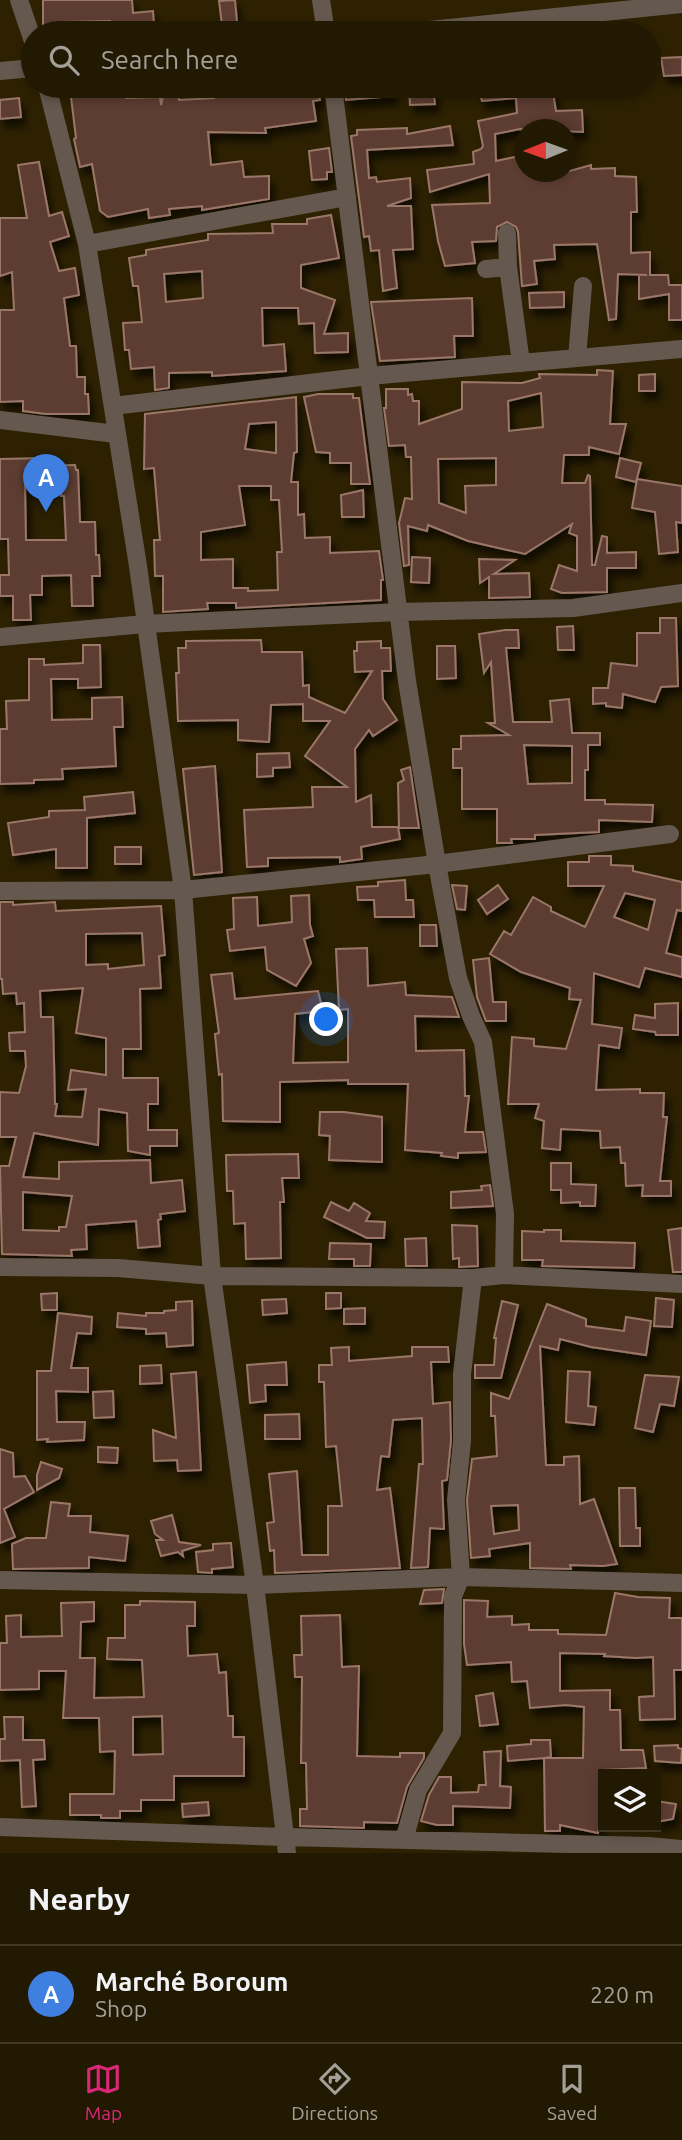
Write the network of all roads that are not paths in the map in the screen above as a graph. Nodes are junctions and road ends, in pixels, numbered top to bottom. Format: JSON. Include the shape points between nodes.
{"nodes":[{"id":1,"x":19,"y":0,"type":"edge"},
{"id":2,"x":321,"y":0,"type":"edge"},
{"id":3,"x":682,"y":4,"type":"edge"},
{"id":4,"x":26,"y":21,"type":"edge"},
{"id":5,"x":324,"y":21,"type":"edge"},
{"id":6,"x":517,"y":21,"type":"edge"},
{"id":7,"x":21,"y":69,"type":"edge"},
{"id":8,"x":0,"y":71,"type":"edge"},
{"id":9,"x":50,"y":98,"type":"edge"},
{"id":10,"x":335,"y":98,"type":"edge"},
{"id":11,"x":347,"y":197,"type":"junction"},
{"id":12,"x":507,"y":233,"type":"dead end"},
{"id":13,"x":87,"y":244,"type":"junction"},
{"id":14,"x":508,"y":267,"type":"junction"},
{"id":15,"x":486,"y":269,"type":"dead end"},
{"id":16,"x":583,"y":286,"type":"dead end"},
{"id":17,"x":682,"y":349,"type":"edge"},
{"id":18,"x":577,"y":358,"type":"junction"},
{"id":19,"x":522,"y":363,"type":"junction"},
{"id":20,"x":369,"y":376,"type":"junction"},
{"id":21,"x":113,"y":406,"type":"junction"},
{"id":22,"x":0,"y":420,"type":"edge"},
{"id":23,"x":117,"y":434,"type":"junction"},
{"id":24,"x":682,"y":593,"type":"edge"},
{"id":25,"x":398,"y":612,"type":"junction"},
{"id":26,"x":145,"y":624,"type":"junction"},
{"id":27,"x":0,"y":638,"type":"edge"},
{"id":28,"x":670,"y":834,"type":"dead end"},
{"id":29,"x":437,"y":864,"type":"junction"},
{"id":30,"x":183,"y":890,"type":"junction"},
{"id":31,"x":0,"y":891,"type":"edge"},
{"id":32,"x":0,"y":1267,"type":"edge"},
{"id":33,"x":504,"y":1275,"type":"junction"},
{"id":34,"x":212,"y":1276,"type":"junction"},
{"id":35,"x":473,"y":1278,"type":"junction"},
{"id":36,"x":682,"y":1284,"type":"edge"},
{"id":37,"x":461,"y":1577,"type":"junction"},
{"id":38,"x":0,"y":1580,"type":"edge"},
{"id":39,"x":682,"y":1583,"type":"edge"},
{"id":40,"x":255,"y":1585,"type":"junction"},
{"id":41,"x":0,"y":1827,"type":"edge"},
{"id":42,"x":404,"y":1840,"type":"junction"},
{"id":43,"x":286,"y":1845,"type":"edge"},
{"id":44,"x":682,"y":1849,"type":"edge"}],
"edges":[{"from":1,"to":4,"type":"street"},
{"from":2,"to":5,"type":"street"},
{"from":3,"to":6,"type":"street"},
{"from":7,"to":8,"type":"street"},
{"from":9,"to":13,"type":"street"},
{"from":10,"to":11,"type":"street"},
{"from":11,"to":13,"type":"street"},
{"from":11,"to":20,"type":"street"},
{"from":12,"to":14,"type":"street"},
{"from":13,"to":21,"type":"street"},
{"from":14,"to":15,"type":"street"},
{"from":14,"to":19,"type":"street"},
{"from":16,"to":18,"type":"street"},
{"from":17,"to":18,"type":"street"},
{"from":18,"to":19,"type":"street"},
{"from":19,"to":20,"type":"street"},
{"from":20,"to":21,"type":"street"},
{"from":20,"to":25,"type":"street"},
{"from":21,"to":23,"type":"street"},
{"from":22,"to":23,"type":"street"},
{"from":23,"to":26,"type":"street"},
{"from":24,"to":25,"type":"street","via":[[573,608]]},
{"from":25,"to":26,"type":"street"},
{"from":25,"to":29,"type":"street"},
{"from":26,"to":27,"type":"street"},
{"from":26,"to":30,"type":"street"},
{"from":28,"to":29,"type":"street"},
{"from":29,"to":30,"type":"street"},
{"from":29,"to":33,"type":"street","via":[[458,978],[483,1042],[505,1214]]},
{"from":30,"to":31,"type":"street"},
{"from":30,"to":34,"type":"street"},
{"from":32,"to":34,"type":"street","via":[[118,1268]]},
{"from":33,"to":35,"type":"street"},
{"from":33,"to":36,"type":"street"},
{"from":34,"to":35,"type":"street"},
{"from":34,"to":40,"type":"street"},
{"from":35,"to":37,"type":"street","via":[[461,1374],[462,1441],[456,1500]]},
{"from":37,"to":39,"type":"street"},
{"from":37,"to":40,"type":"street"},
{"from":37,"to":42,"type":"street","via":[[453,1596],[452,1733],[418,1790]]},
{"from":38,"to":40,"type":"street"},
{"from":40,"to":43,"type":"street"},
{"from":41,"to":43,"type":"street"},
{"from":42,"to":43,"type":"street"},
{"from":42,"to":44,"type":"street"}]}
